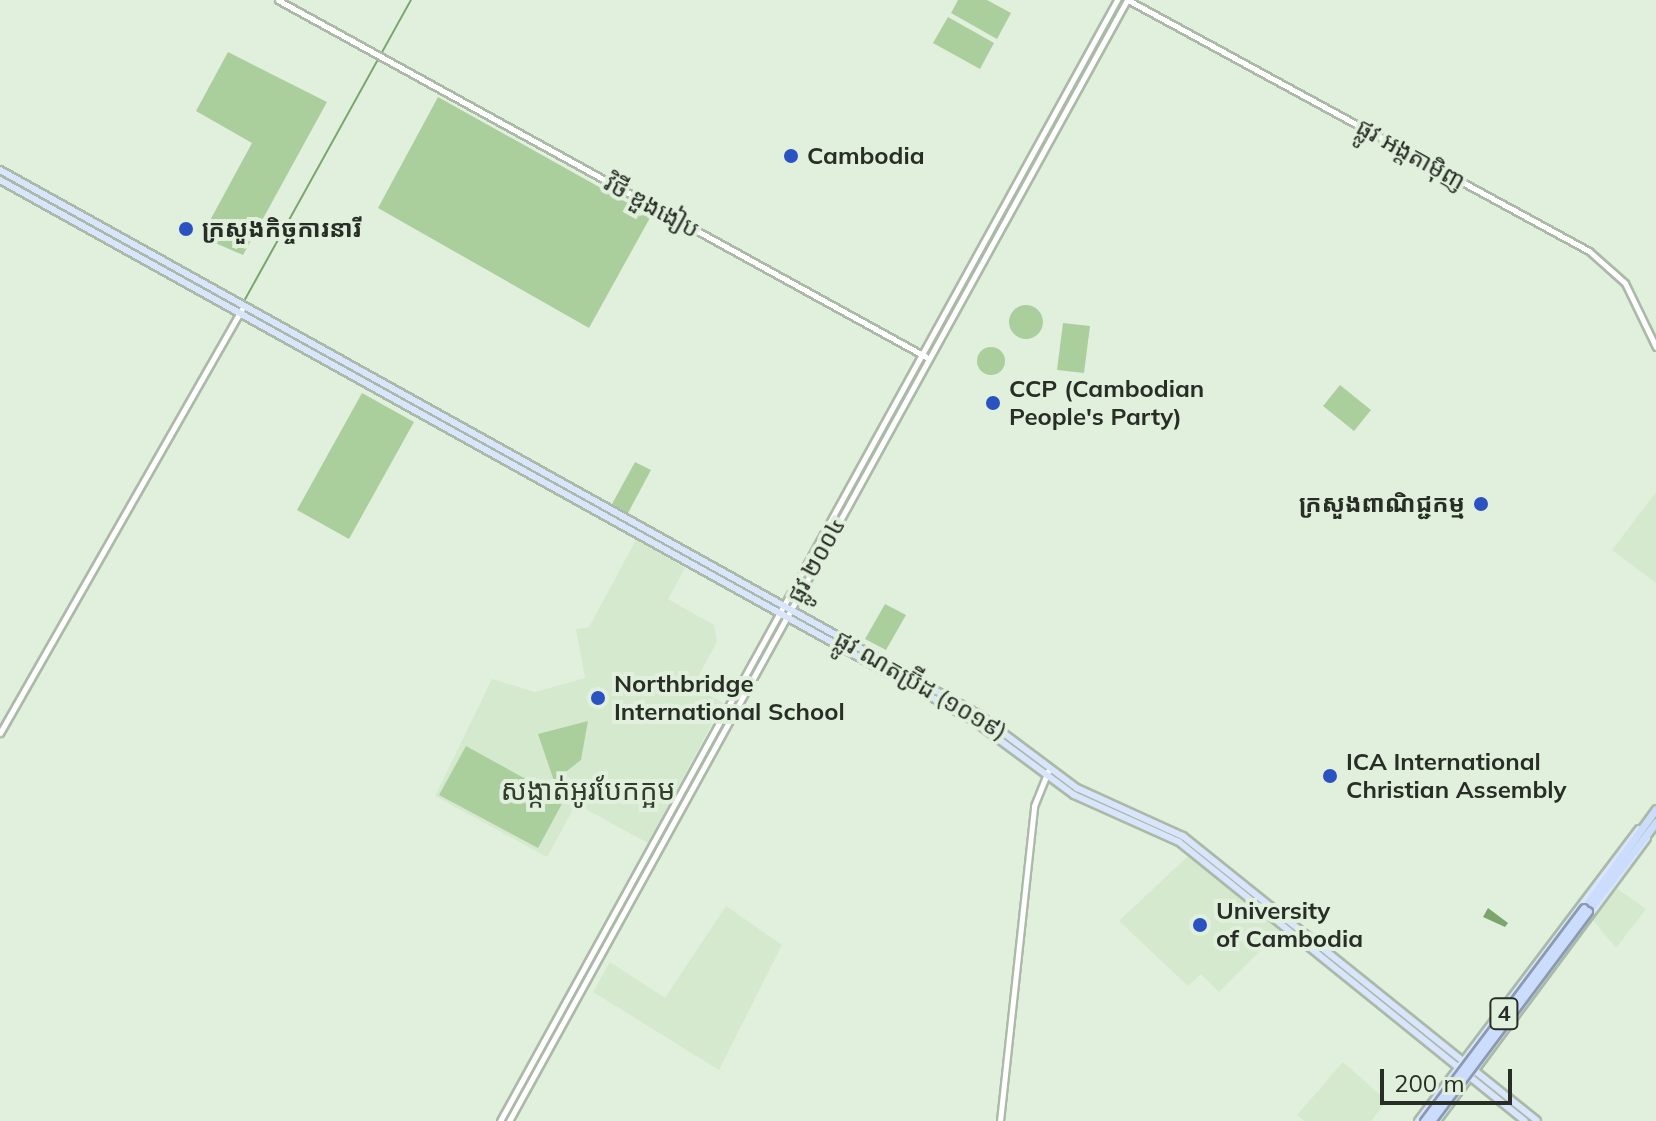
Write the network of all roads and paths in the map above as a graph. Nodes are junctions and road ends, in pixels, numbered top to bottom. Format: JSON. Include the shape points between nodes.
{"nodes":[{"id":1,"x":278,"y":0,"type":"edge"},
{"id":2,"x":1117,"y":0,"type":"edge"},
{"id":3,"x":1127,"y":0,"type":"edge"},
{"id":4,"x":0,"y":170,"type":"edge"},
{"id":5,"x":0,"y":180,"type":"edge"},
{"id":6,"x":242,"y":309,"type":"junction"},
{"id":7,"x":238,"y":316,"type":"junction"},
{"id":8,"x":1656,"y":347,"type":"edge"},
{"id":9,"x":921,"y":354,"type":"junction"},
{"id":10,"x":928,"y":358,"type":"junction"},
{"id":11,"x":783,"y":611,"type":"junction"},
{"id":12,"x":0,"y":733,"type":"edge"},
{"id":13,"x":1047,"y":773,"type":"junction"},
{"id":14,"x":1656,"y":809,"type":"edge"},
{"id":15,"x":1651,"y":825,"type":"edge"},
{"id":16,"x":631,"y":881,"type":"junction"},
{"id":17,"x":638,"y":885,"type":"junction"},
{"id":18,"x":1586,"y":909,"type":"junction"},
{"id":19,"x":611,"y":918,"type":"junction"},
{"id":20,"x":618,"y":922,"type":"junction"},
{"id":21,"x":1506,"y":1003,"type":"junction"},
{"id":22,"x":1519,"y":1012,"type":"junction"},
{"id":23,"x":1459,"y":1066,"type":"junction"},
{"id":24,"x":1472,"y":1076,"type":"junction"},
{"id":25,"x":500,"y":1121,"type":"edge"},
{"id":26,"x":509,"y":1121,"type":"edge"},
{"id":27,"x":1000,"y":1121,"type":"edge"},
{"id":28,"x":1418,"y":1121,"type":"edge"},
{"id":29,"x":1424,"y":1121,"type":"edge"},
{"id":30,"x":1431,"y":1121,"type":"edge"},
{"id":31,"x":1437,"y":1121,"type":"edge"},
{"id":32,"x":1525,"y":1121,"type":"edge"},
{"id":33,"x":1537,"y":1121,"type":"edge"}],
"edges":[{"from":1,"to":9,"type":"main road","name":"វិថី ឌួងងៀប"},
{"from":2,"to":9,"type":"main road","name":"ផ្លូវ ២០០៤"},
{"from":3,"to":8,"type":"main road","name":"ផ្លូវ អង្តតាម៉ិញ","via":[[1589,251],[1625,283]]},
{"from":3,"to":10,"type":"main road","name":"ផ្លូវ ២០០៤"},
{"from":4,"to":6,"type":"main road"},
{"from":5,"to":7,"type":"main road"},
{"from":6,"to":7,"type":"main road"},
{"from":6,"to":11,"type":"main road"},
{"from":7,"to":11,"type":"main road"},
{"from":7,"to":12,"type":"main road"},
{"from":9,"to":10,"type":"main road","name":"វិថី ឌួងងៀប"},
{"from":9,"to":11,"type":"main road","name":"ផ្លូវ ២០០៤"},
{"from":10,"to":11,"type":"main road","name":"ផ្លូវ ២០០៤"},
{"from":11,"to":13,"type":"main road","name":"ផ្លូវ ណតប្រ៊ីដ (១០១៩)","via":[[996,725]]},
{"from":11,"to":16,"type":"main road","name":"ផ្លូវ ២០០៤"},
{"from":11,"to":17,"type":"main road","name":"ផ្លូវ ២០០៤"},
{"from":13,"to":23,"type":"main road","name":"ផ្លូវ ណតប្រ៊ីដ (១០១៩)","via":[[1188,840]]},
{"from":13,"to":27,"type":"main road","via":[[1034,806]]},
{"from":14,"to":15,"type":"highway","number":"4"},
{"from":15,"to":18,"type":"highway","number":"4"},
{"from":15,"to":21,"type":"main road"},
{"from":15,"to":22,"type":"main road"},
{"from":16,"to":17,"type":"main road"},
{"from":16,"to":19,"type":"main road","name":"ផ្លូវ ២០០៤"},
{"from":17,"to":20,"type":"main road","name":"ផ្លូវ ២០០៤"},
{"from":18,"to":29,"type":"highway","number":"4","bridge":true},
{"from":18,"to":30,"type":"highway","number":"4","bridge":true},
{"from":19,"to":20,"type":"main road"},
{"from":19,"to":25,"type":"main road","name":"ផ្លូវ ២០០៤"},
{"from":20,"to":26,"type":"main road","name":"ផ្លូវ ២០០៤"},
{"from":21,"to":22,"type":"main road","via":[[1509,1013]]},
{"from":21,"to":23,"type":"main road"},
{"from":22,"to":24,"type":"main road"},
{"from":23,"to":24,"type":"main road","name":"ផ្លូវ ណតប្រ៊ីដ (១០១៩)"},
{"from":23,"to":28,"type":"main road"},
{"from":24,"to":31,"type":"main road"},
{"from":24,"to":32,"type":"main road"},
{"from":24,"to":33,"type":"main road"}]}
